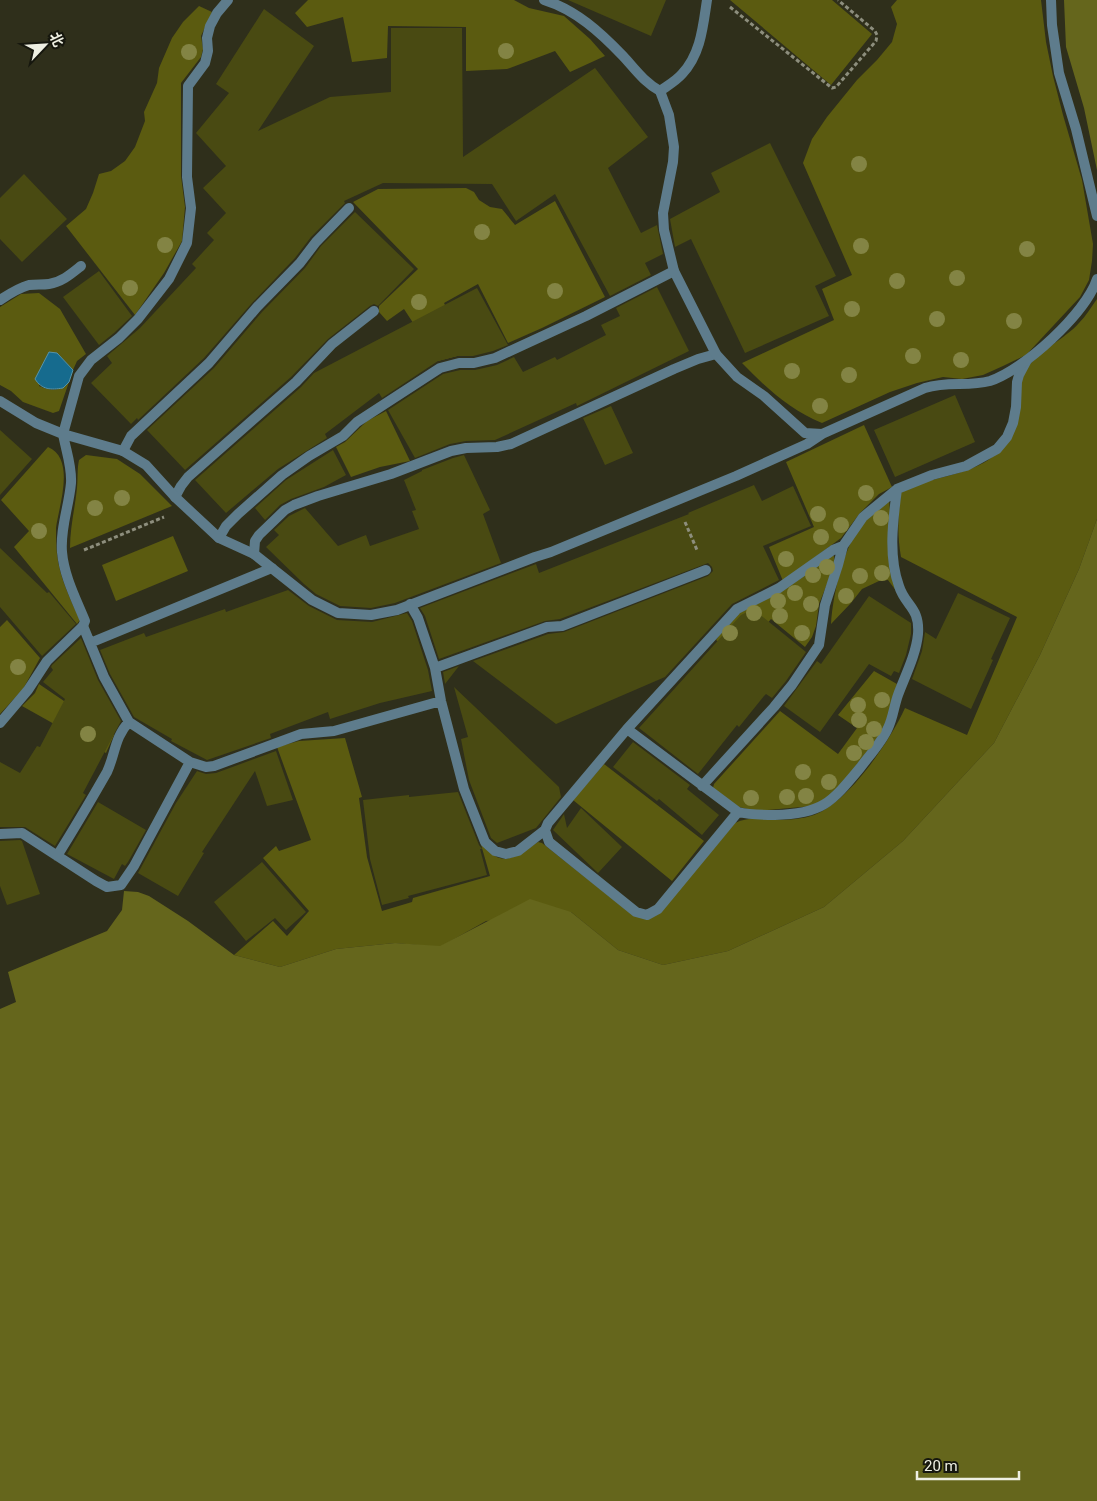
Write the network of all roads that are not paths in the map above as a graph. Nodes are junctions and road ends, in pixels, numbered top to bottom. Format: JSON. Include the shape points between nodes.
{"nodes":[{"id":1,"x":228,"y":0,"type":"edge"},
{"id":2,"x":544,"y":0,"type":"edge"},
{"id":3,"x":707,"y":0,"type":"edge"},
{"id":4,"x":1051,"y":0,"type":"edge"},
{"id":5,"x":660,"y":91,"type":"junction"},
{"id":6,"x":349,"y":208,"type":"dead end"},
{"id":7,"x":1097,"y":216,"type":"edge"},
{"id":8,"x":81,"y":266,"type":"dead end"},
{"id":9,"x":674,"y":271,"type":"junction"},
{"id":10,"x":1097,"y":279,"type":"edge"},
{"id":11,"x":0,"y":300,"type":"edge"},
{"id":12,"x":374,"y":311,"type":"dead end"},
{"id":13,"x":716,"y":354,"type":"junction"},
{"id":14,"x":1027,"y":360,"type":"junction"},
{"id":15,"x":0,"y":400,"type":"edge"},
{"id":16,"x":63,"y":434,"type":"junction"},
{"id":17,"x":822,"y":434,"type":"junction"},
{"id":18,"x":123,"y":451,"type":"junction"},
{"id":19,"x":897,"y":489,"type":"junction"},
{"id":20,"x":174,"y":497,"type":"junction"},
{"id":21,"x":219,"y":538,"type":"junction"},
{"id":22,"x":843,"y":546,"type":"junction"},
{"id":23,"x":254,"y":554,"type":"junction"},
{"id":24,"x":272,"y":568,"type":"junction"},
{"id":25,"x":706,"y":570,"type":"dead end"},
{"id":26,"x":410,"y":604,"type":"junction"},
{"id":27,"x":83,"y":626,"type":"junction"},
{"id":28,"x":90,"y":643,"type":"junction"},
{"id":29,"x":435,"y":668,"type":"junction"},
{"id":30,"x":441,"y":701,"type":"junction"},
{"id":31,"x":129,"y":722,"type":"junction"},
{"id":32,"x":0,"y":723,"type":"edge"},
{"id":33,"x":627,"y":729,"type":"junction"},
{"id":34,"x":190,"y":762,"type":"junction"},
{"id":35,"x":702,"y":786,"type":"junction"},
{"id":36,"x":738,"y":812,"type":"junction"},
{"id":37,"x":545,"y":830,"type":"junction"},
{"id":38,"x":0,"y":834,"type":"edge"},
{"id":39,"x":57,"y":856,"type":"junction"}],
"edges":[{"from":1,"to":16,"type":"street","via":[[210,26],[204,63],[188,86],[187,176],[191,208],[187,243],[169,279],[138,319],[91,360],[79,376]]},
{"from":2,"to":5,"type":"street","via":[[564,7],[584,20],[624,57],[646,83]]},
{"from":3,"to":5,"type":"street","via":[[702,34],[693,58],[681,75]]},
{"from":4,"to":7,"type":"street","via":[[1059,72]]},
{"from":5,"to":9,"type":"street","via":[[669,115],[674,147],[663,213]]},
{"from":6,"to":18,"type":"street","via":[[209,363],[131,436]]},
{"from":8,"to":11,"type":"street","via":[[59,281],[27,285]]},
{"from":9,"to":13,"type":"street"},
{"from":9,"to":21,"type":"street","via":[[495,358],[440,368],[282,475],[238,514]]},
{"from":10,"to":14,"type":"street","via":[[1092,293]]},
{"from":12,"to":20,"type":"street","via":[[332,344],[296,382],[188,477]]},
{"from":13,"to":17,"type":"street","via":[[737,377],[805,433]]},
{"from":13,"to":23,"type":"street","via":[[674,369],[511,444],[450,451],[391,474],[300,502],[284,510],[259,535]]},
{"from":14,"to":17,"type":"street","via":[[990,380],[925,388]]},
{"from":14,"to":19,"type":"street","via":[[1017,382],[1013,423],[997,449],[966,466]]},
{"from":15,"to":16,"type":"street","via":[[36,423]]},
{"from":16,"to":18,"type":"street"},
{"from":16,"to":27,"type":"street","via":[[71,482],[62,551],[67,577],[85,621]]},
{"from":17,"to":26,"type":"street","via":[[807,444],[676,502]]},
{"from":18,"to":20,"type":"street","via":[[146,466]]},
{"from":19,"to":22,"type":"street","via":[[863,517]]},
{"from":19,"to":36,"type":"street","via":[[893,528],[894,568],[899,588],[917,618],[918,635],[888,728],[832,800],[815,810],[794,814]]},
{"from":20,"to":21,"type":"street"},
{"from":21,"to":23,"type":"street"},
{"from":22,"to":33,"type":"street","via":[[779,588],[737,609]]},
{"from":22,"to":35,"type":"street","via":[[825,605],[819,645],[774,707]]},
{"from":23,"to":24,"type":"street"},
{"from":24,"to":26,"type":"street","via":[[312,600],[338,613],[371,615]]},
{"from":24,"to":28,"type":"street"},
{"from":25,"to":29,"type":"street","via":[[562,626],[547,627]]},
{"from":26,"to":29,"type":"street"},
{"from":27,"to":28,"type":"street"},
{"from":27,"to":32,"type":"street","via":[[47,661]]},
{"from":28,"to":31,"type":"street"},
{"from":29,"to":30,"type":"street"},
{"from":30,"to":34,"type":"street","via":[[334,731],[301,734],[214,766]]},
{"from":30,"to":37,"type":"street","via":[[464,790],[485,842],[495,851],[506,854],[518,851]]},
{"from":31,"to":34,"type":"street"},
{"from":31,"to":39,"type":"street","via":[[116,744],[108,770]]},
{"from":33,"to":35,"type":"street"},
{"from":33,"to":37,"type":"street"},
{"from":34,"to":39,"type":"street","via":[[121,885],[107,887]]},
{"from":35,"to":36,"type":"street"},
{"from":36,"to":37,"type":"street","via":[[658,909],[648,915],[636,912],[549,842]]},
{"from":38,"to":39,"type":"street","via":[[22,833]]}]}
